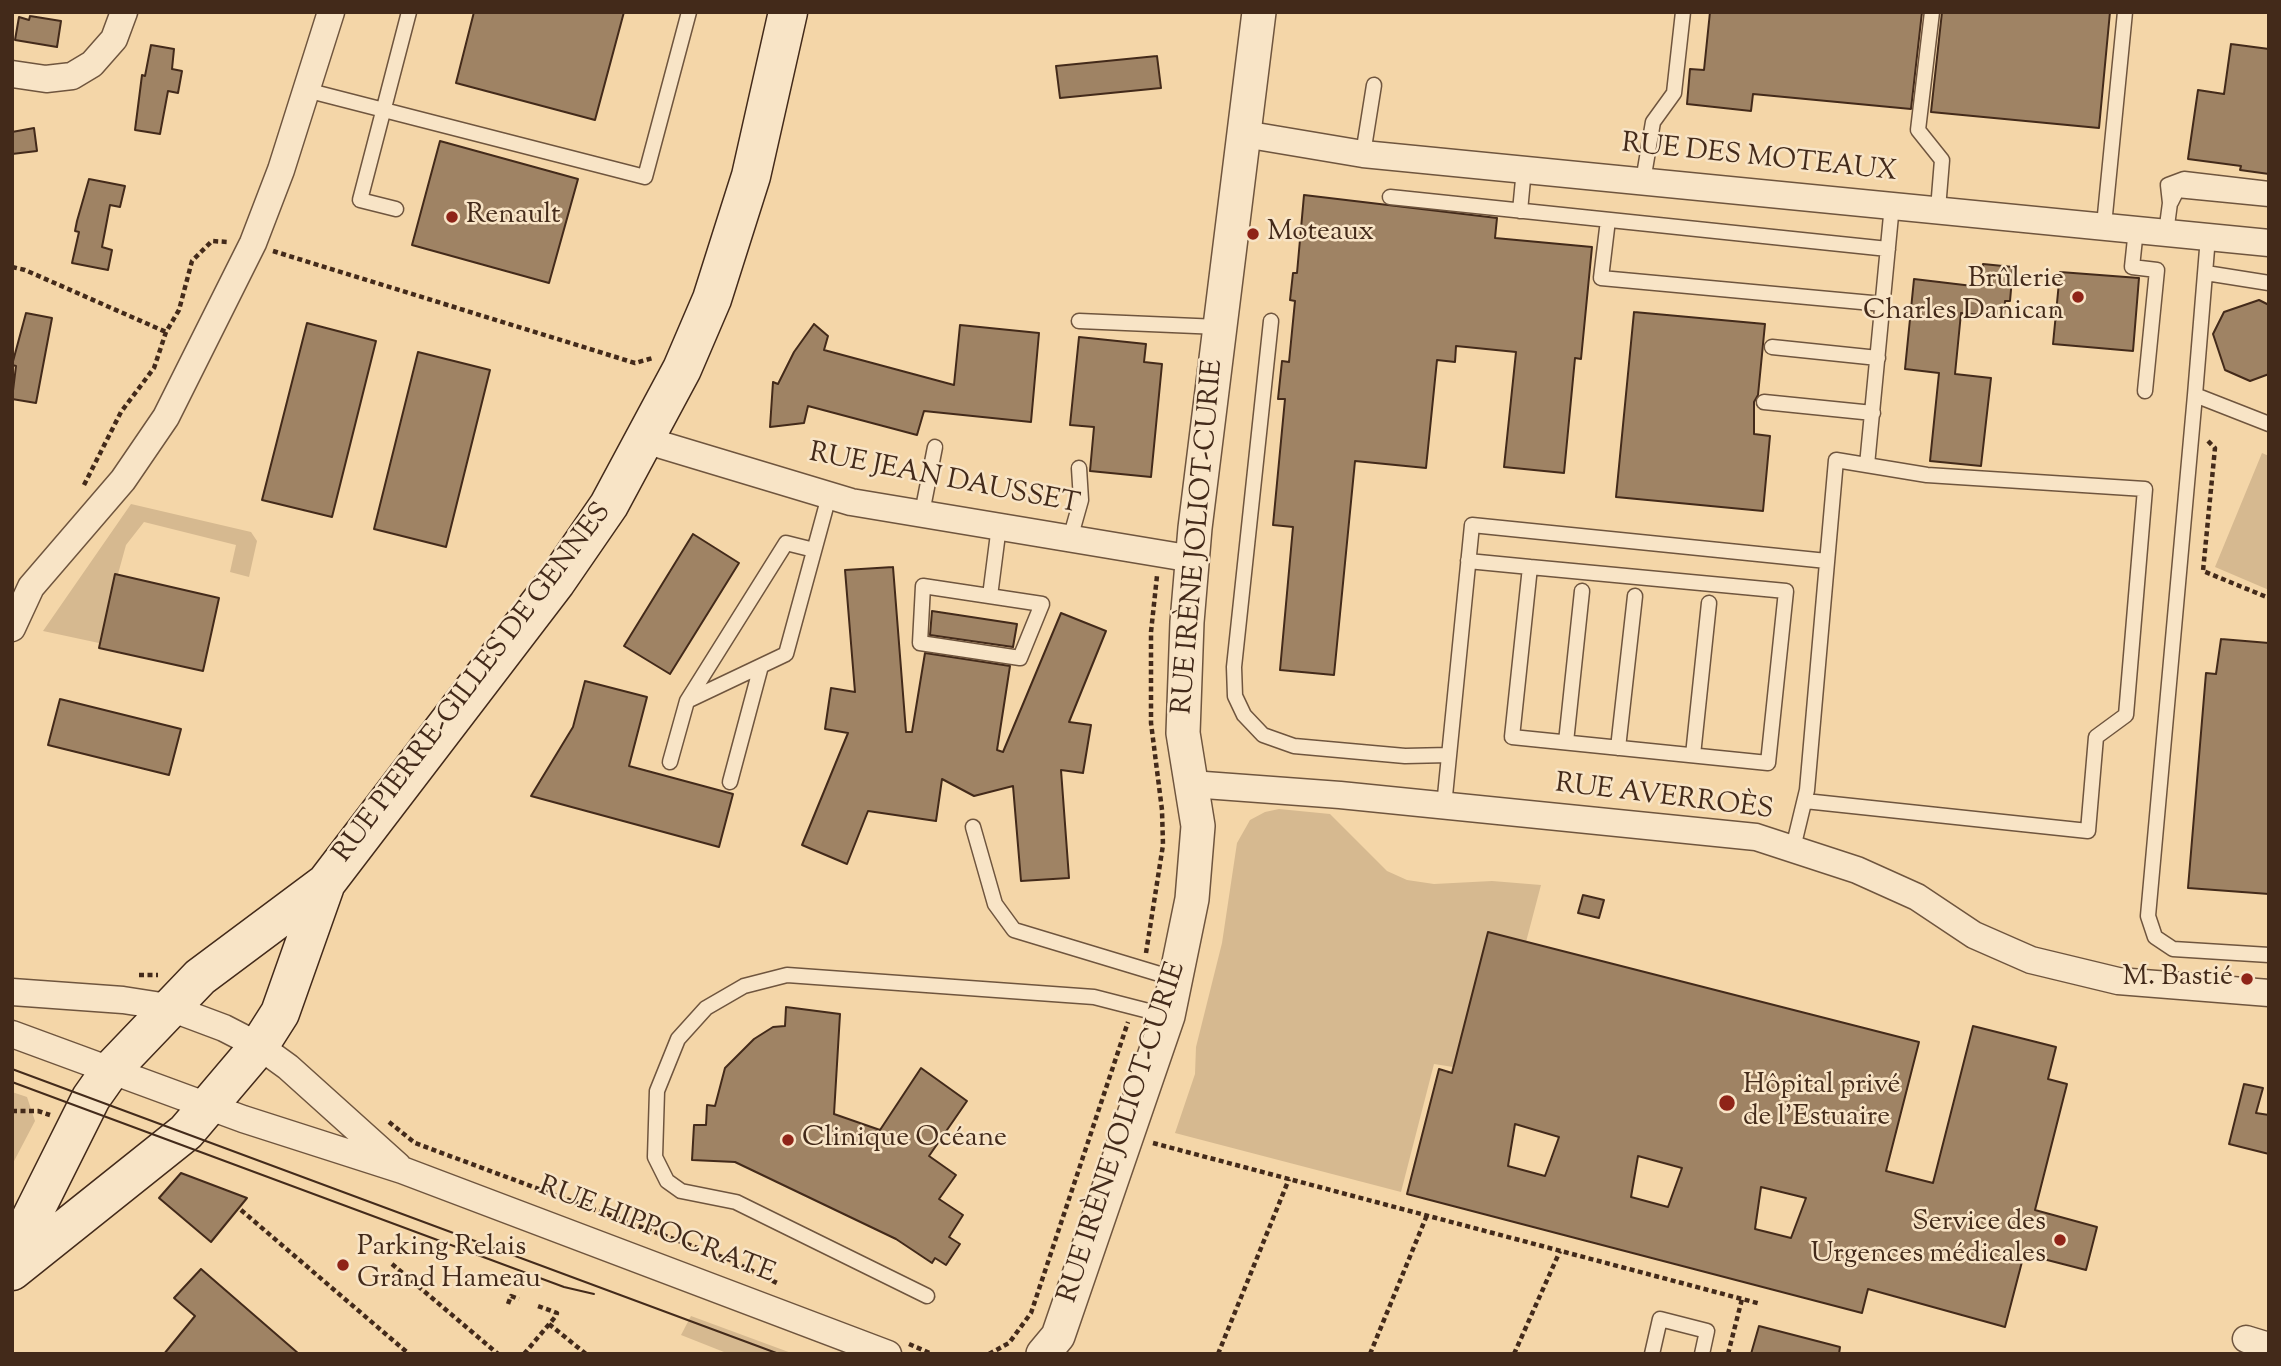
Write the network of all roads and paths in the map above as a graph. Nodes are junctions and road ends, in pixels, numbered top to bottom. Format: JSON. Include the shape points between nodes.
{"nodes":[{"id":1,"x":124,"y":12,"type":"edge"},
{"id":2,"x":331,"y":12,"type":"edge"},
{"id":3,"x":409,"y":12,"type":"edge"},
{"id":4,"x":689,"y":12,"type":"edge"},
{"id":5,"x":788,"y":12,"type":"edge"},
{"id":6,"x":1259,"y":12,"type":"edge"},
{"id":7,"x":1683,"y":12,"type":"edge"},
{"id":8,"x":1932,"y":12,"type":"edge"},
{"id":9,"x":2124,"y":12,"type":"edge"},
{"id":10,"x":12,"y":74,"type":"edge"},
{"id":11,"x":1374,"y":85,"type":"dead end"},
{"id":12,"x":306,"y":90,"type":"junction"},
{"id":13,"x":383,"y":110,"type":"junction"},
{"id":14,"x":1244,"y":134,"type":"junction"},
{"id":15,"x":1363,"y":154,"type":"junction"},
{"id":16,"x":1524,"y":169,"type":"junction"},
{"id":17,"x":1643,"y":181,"type":"junction"},
{"id":18,"x":2269,"y":189,"type":"edge"},
{"id":19,"x":1390,"y":197,"type":"dead end"},
{"id":20,"x":2269,"y":199,"type":"edge"},
{"id":21,"x":2170,"y":203,"type":"junction"},
{"id":22,"x":1892,"y":205,"type":"junction"},
{"id":23,"x":396,"y":209,"type":"dead end"},
{"id":24,"x":1938,"y":209,"type":"junction"},
{"id":25,"x":1520,"y":211,"type":"junction"},
{"id":26,"x":1608,"y":220,"type":"junction"},
{"id":27,"x":2104,"y":225,"type":"junction"},
{"id":28,"x":2136,"y":229,"type":"junction"},
{"id":29,"x":2166,"y":233,"type":"junction"},
{"id":30,"x":2208,"y":237,"type":"junction"},
{"id":31,"x":2269,"y":243,"type":"edge"},
{"id":32,"x":261,"y":247,"type":"junction"},
{"id":33,"x":1888,"y":249,"type":"junction"},
{"id":34,"x":12,"y":267,"type":"edge"},
{"id":35,"x":2206,"y":273,"type":"junction"},
{"id":36,"x":2269,"y":283,"type":"edge"},
{"id":37,"x":1883,"y":304,"type":"junction"},
{"id":38,"x":1079,"y":321,"type":"dead end"},
{"id":39,"x":1271,"y":321,"type":"dead end"},
{"id":40,"x":1219,"y":327,"type":"junction"},
{"id":41,"x":166,"y":332,"type":"junction"},
{"id":42,"x":1772,"y":347,"type":"dead end"},
{"id":43,"x":653,"y":358,"type":"dead end"},
{"id":44,"x":1878,"y":358,"type":"junction"},
{"id":45,"x":2145,"y":391,"type":"dead end"},
{"id":46,"x":2195,"y":395,"type":"junction"},
{"id":47,"x":1764,"y":402,"type":"dead end"},
{"id":48,"x":1872,"y":413,"type":"junction"},
{"id":49,"x":2269,"y":424,"type":"edge"},
{"id":50,"x":2192,"y":425,"type":"junction"},
{"id":51,"x":645,"y":440,"type":"junction"},
{"id":52,"x":935,"y":447,"type":"dead end"},
{"id":53,"x":1867,"y":465,"type":"junction"},
{"id":54,"x":1079,"y":468,"type":"dead end"},
{"id":55,"x":829,"y":496,"type":"junction"},
{"id":56,"x":77,"y":497,"type":"dead end"},
{"id":57,"x":922,"y":513,"type":"junction"},
{"id":58,"x":999,"y":526,"type":"junction"},
{"id":59,"x":1070,"y":539,"type":"junction"},
{"id":60,"x":814,"y":550,"type":"junction"},
{"id":61,"x":1193,"y":559,"type":"junction"},
{"id":62,"x":1468,"y":561,"type":"junction"},
{"id":63,"x":1827,"y":561,"type":"junction"},
{"id":64,"x":1530,"y":567,"type":"junction"},
{"id":65,"x":1583,"y":591,"type":"dead end"},
{"id":66,"x":990,"y":596,"type":"junction"},
{"id":67,"x":1634,"y":596,"type":"dead end"},
{"id":68,"x":2269,"y":598,"type":"edge"},
{"id":69,"x":1709,"y":603,"type":"dead end"},
{"id":70,"x":12,"y":628,"type":"edge"},
{"id":71,"x":761,"y":666,"type":"junction"},
{"id":72,"x":687,"y":701,"type":"junction"},
{"id":73,"x":1566,"y":742,"type":"junction"},
{"id":74,"x":1618,"y":747,"type":"junction"},
{"id":75,"x":1449,"y":755,"type":"junction"},
{"id":76,"x":1693,"y":755,"type":"junction"},
{"id":77,"x":670,"y":762,"type":"dead end"},
{"id":78,"x":730,"y":782,"type":"dead end"},
{"id":79,"x":1191,"y":784,"type":"junction"},
{"id":80,"x":1805,"y":801,"type":"junction"},
{"id":81,"x":1444,"y":806,"type":"junction"},
{"id":82,"x":973,"y":827,"type":"dead end"},
{"id":83,"x":1793,"y":848,"type":"junction"},
{"id":84,"x":326,"y":883,"type":"junction"},
{"id":85,"x":2269,"y":955,"type":"edge"},
{"id":86,"x":127,"y":975,"type":"dead end"},
{"id":87,"x":1177,"y":979,"type":"junction"},
{"id":88,"x":12,"y":992,"type":"edge"},
{"id":89,"x":2269,"y":993,"type":"edge"},
{"id":90,"x":180,"y":996,"type":"junction"},
{"id":91,"x":1168,"y":1016,"type":"junction"},
{"id":92,"x":12,"y":1034,"type":"edge"},
{"id":93,"x":259,"y":1046,"type":"junction"},
{"id":94,"x":110,"y":1071,"type":"junction"},
{"id":95,"x":210,"y":1107,"type":"junction"},
{"id":96,"x":383,"y":1116,"type":"dead end"},
{"id":97,"x":1125,"y":1136,"type":"junction"},
{"id":98,"x":402,"y":1170,"type":"junction"},
{"id":99,"x":1289,"y":1179,"type":"junction"},
{"id":100,"x":241,"y":1210,"type":"dead end"},
{"id":101,"x":1427,"y":1215,"type":"junction"},
{"id":102,"x":1560,"y":1251,"type":"junction"},
{"id":103,"x":12,"y":1256,"type":"edge"},
{"id":104,"x":392,"y":1264,"type":"dead end"},
{"id":105,"x":12,"y":1271,"type":"edge"},
{"id":106,"x":779,"y":1284,"type":"dead end"},
{"id":107,"x":927,"y":1296,"type":"dead end"},
{"id":108,"x":1742,"y":1298,"type":"junction"},
{"id":109,"x":519,"y":1299,"type":"dead end"},
{"id":110,"x":509,"y":1304,"type":"dead end"},
{"id":111,"x":1761,"y":1304,"type":"dead end"},
{"id":112,"x":538,"y":1306,"type":"dead end"},
{"id":113,"x":549,"y":1324,"type":"junction"},
{"id":114,"x":893,"y":1347,"type":"edge"},
{"id":115,"x":1055,"y":1348,"type":"edge"},
{"id":116,"x":409,"y":1354,"type":"edge"},
{"id":117,"x":498,"y":1354,"type":"edge"},
{"id":118,"x":524,"y":1354,"type":"edge"},
{"id":119,"x":586,"y":1354,"type":"edge"},
{"id":120,"x":932,"y":1354,"type":"edge"},
{"id":121,"x":1218,"y":1354,"type":"edge"},
{"id":122,"x":1370,"y":1354,"type":"edge"},
{"id":123,"x":1514,"y":1354,"type":"edge"},
{"id":124,"x":1652,"y":1354,"type":"edge"},
{"id":125,"x":1702,"y":1354,"type":"edge"},
{"id":126,"x":1728,"y":1354,"type":"edge"}],
"edges":[{"from":1,"to":10,"type":"street","via":[[114,39],[92,64],[72,76],[46,79]]},
{"from":2,"to":12,"type":"street"},
{"from":3,"to":13,"type":"lane"},
{"from":4,"to":13,"type":"lane","via":[[645,177]]},
{"from":5,"to":51,"type":"main road","name":"RUE PIERRE-GILLES DE GENNES","via":[[751,176],[712,299]]},
{"from":6,"to":14,"type":"street","name":"RUE IRÈNE JOLIOT-CURIE"},
{"from":7,"to":17,"type":"lane","via":[[1674,93],[1654,122]]},
{"from":8,"to":24,"type":"lane","via":[[1918,130],[1942,160]]},
{"from":9,"to":27,"type":"lane"},
{"from":11,"to":15,"type":"lane"},
{"from":12,"to":13,"type":"lane"},
{"from":12,"to":32,"type":"street"},
{"from":13,"to":23,"type":"lane","via":[[360,200]]},
{"from":14,"to":15,"type":"street","name":"RUE DES MOTEAUX"},
{"from":14,"to":40,"type":"street","name":"RUE IRÈNE JOLIOT-CURIE"},
{"from":15,"to":16,"type":"street","name":"RUE DES MOTEAUX"},
{"from":16,"to":17,"type":"street","name":"RUE DES MOTEAUX"},
{"from":16,"to":25,"type":"lane"},
{"from":17,"to":22,"type":"street","name":"RUE DES MOTEAUX"},
{"from":18,"to":21,"type":"lane","via":[[2184,179],[2168,185]]},
{"from":19,"to":25,"type":"lane"},
{"from":20,"to":21,"type":"lane","via":[[2177,190]]},
{"from":21,"to":29,"type":"lane"},
{"from":22,"to":24,"type":"street","name":"RUE DES MOTEAUX"},
{"from":22,"to":33,"type":"lane"},
{"from":24,"to":27,"type":"street","name":"RUE DES MOTEAUX"},
{"from":25,"to":26,"type":"lane"},
{"from":26,"to":33,"type":"lane"},
{"from":26,"to":37,"type":"lane","via":[[1601,278]]},
{"from":27,"to":28,"type":"street","name":"RUE DES MOTEAUX"},
{"from":28,"to":29,"type":"street","name":"RUE DES MOTEAUX"},
{"from":28,"to":45,"type":"lane","via":[[2132,267],[2157,270]]},
{"from":29,"to":30,"type":"street","name":"RUE DES MOTEAUX"},
{"from":30,"to":31,"type":"street","name":"RUE DES MOTEAUX"},
{"from":30,"to":35,"type":"lane"},
{"from":32,"to":41,"type":"path","via":[[212,241],[192,261],[179,310]]},
{"from":32,"to":43,"type":"path","via":[[635,363]]},
{"from":32,"to":70,"type":"street","via":[[166,417],[123,480],[31,587]]},
{"from":33,"to":37,"type":"lane"},
{"from":34,"to":41,"type":"path"},
{"from":35,"to":36,"type":"lane"},
{"from":35,"to":46,"type":"lane"},
{"from":37,"to":44,"type":"lane"},
{"from":38,"to":40,"type":"lane"},
{"from":39,"to":75,"type":"lane","via":[[1234,667],[1235,695],[1244,715],[1263,735],[1294,746],[1405,756]]},
{"from":40,"to":61,"type":"street","name":"RUE IRÈNE JOLIOT-CURIE"},
{"from":41,"to":56,"type":"path","via":[[155,368],[121,412]]},
{"from":42,"to":44,"type":"lane"},
{"from":44,"to":48,"type":"lane"},
{"from":46,"to":49,"type":"lane"},
{"from":46,"to":50,"type":"lane"},
{"from":47,"to":48,"type":"lane"},
{"from":48,"to":53,"type":"lane"},
{"from":50,"to":68,"type":"path","via":[[2215,448],[2203,571]]},
{"from":50,"to":85,"type":"lane","via":[[2148,916],[2155,937],[2173,949]]},
{"from":51,"to":55,"type":"street","name":"RUE JEAN DAUSSET"},
{"from":51,"to":84,"type":"main road","name":"RUE PIERRE-GILLES DE GENNES","via":[[609,505],[556,582]]},
{"from":52,"to":57,"type":"lane"},
{"from":53,"to":63,"type":"lane","via":[[1836,460]]},
{"from":53,"to":80,"type":"lane","via":[[1927,475],[2145,489],[2126,715],[2096,737],[2088,831]]},
{"from":54,"to":59,"type":"lane","via":[[1081,500]]},
{"from":55,"to":57,"type":"street","name":"RUE JEAN DAUSSET"},
{"from":55,"to":60,"type":"lane"},
{"from":57,"to":58,"type":"street","name":"RUE JEAN DAUSSET"},
{"from":58,"to":59,"type":"street","name":"RUE JEAN DAUSSET"},
{"from":58,"to":66,"type":"lane"},
{"from":59,"to":61,"type":"street","name":"RUE JEAN DAUSSET"},
{"from":60,"to":71,"type":"lane","via":[[786,654]]},
{"from":60,"to":72,"type":"lane","via":[[786,543]]},
{"from":61,"to":79,"type":"street","name":"RUE IRÈNE JOLIOT-CURIE","via":[[1183,686],[1183,733]]},
{"from":62,"to":63,"type":"lane","via":[[1472,525]]},
{"from":62,"to":64,"type":"lane"},
{"from":62,"to":75,"type":"lane"},
{"from":63,"to":80,"type":"lane"},
{"from":64,"to":73,"type":"lane","via":[[1512,737]]},
{"from":64,"to":76,"type":"lane","via":[[1786,591],[1768,763]]},
{"from":65,"to":73,"type":"lane"},
{"from":66,"to":66,"type":"lane","via":[[923,586],[919,643],[1020,658],[1042,604]]},
{"from":67,"to":74,"type":"lane"},
{"from":69,"to":76,"type":"lane"},
{"from":71,"to":72,"type":"lane"},
{"from":71,"to":78,"type":"lane"},
{"from":72,"to":77,"type":"lane"},
{"from":73,"to":74,"type":"lane"},
{"from":74,"to":76,"type":"lane"},
{"from":75,"to":81,"type":"lane"},
{"from":79,"to":81,"type":"street","name":"RUE AVERROÈS"},
{"from":79,"to":87,"type":"street","name":"RUE IRÈNE JOLIOT-CURIE","via":[[1197,848]]},
{"from":80,"to":83,"type":"lane"},
{"from":81,"to":83,"type":"street","name":"RUE AVERROÈS","via":[[1756,837]]},
{"from":82,"to":87,"type":"lane","via":[[995,904],[1014,930]]},
{"from":83,"to":89,"type":"street","name":"RUE AVERROÈS","via":[[1907,892],[1974,935],[2031,960],[2118,981]]},
{"from":84,"to":90,"type":"main road","name":"RUE PIERRE-GILLES DE GENNES"},
{"from":84,"to":93,"type":"main road","name":"RUE PIERRE-GILLES DE GENNES","via":[[280,1013]]},
{"from":86,"to":90,"type":"path","via":[[165,975]]},
{"from":87,"to":91,"type":"street","name":"RUE IRÈNE JOLIOT-CURIE"},
{"from":88,"to":90,"type":"street","name":"RUE HIPPOCRATE"},
{"from":90,"to":93,"type":"street","name":"RUE HIPPOCRATE","via":[[224,1028]]},
{"from":90,"to":94,"type":"main road","name":"RUE PIERRE-GILLES DE GENNES"},
{"from":91,"to":97,"type":"street","name":"RUE IRÈNE JOLIOT-CURIE"},
{"from":91,"to":107,"type":"lane","via":[[1094,997],[787,975],[744,986],[706,1008],[678,1039],[657,1091],[655,1157],[667,1181],[681,1191],[736,1202]]},
{"from":92,"to":94,"type":"street","name":"RUE HIPPOCRATE"},
{"from":93,"to":95,"type":"main road","name":"RUE PIERRE-GILLES DE GENNES"},
{"from":93,"to":98,"type":"street","name":"RUE HIPPOCRATE"},
{"from":94,"to":95,"type":"street","name":"RUE HIPPOCRATE"},
{"from":94,"to":103,"type":"main road","name":"RUE PIERRE-GILLES DE GENNES","via":[[91,1098]]},
{"from":95,"to":98,"type":"street","name":"RUE HIPPOCRATE"},
{"from":95,"to":105,"type":"main road","name":"RUE PIERRE-GILLES DE GENNES","via":[[120,1188]]},
{"from":96,"to":106,"type":"path","via":[[415,1143],[730,1260]]},
{"from":97,"to":99,"type":"path"},
{"from":97,"to":115,"type":"street","name":"RUE IRÈNE JOLIOT-CURIE"},
{"from":98,"to":114,"type":"street","name":"RUE HIPPOCRATE"},
{"from":99,"to":101,"type":"path"},
{"from":99,"to":121,"type":"path"},
{"from":100,"to":116,"type":"path"},
{"from":101,"to":102,"type":"path"},
{"from":101,"to":122,"type":"path"},
{"from":102,"to":108,"type":"path"},
{"from":102,"to":123,"type":"path"},
{"from":104,"to":117,"type":"path"},
{"from":108,"to":111,"type":"path"},
{"from":108,"to":126,"type":"path"},
{"from":109,"to":110,"type":"path","via":[[511,1296]]},
{"from":112,"to":113,"type":"path","via":[[557,1313]]},
{"from":113,"to":118,"type":"path"},
{"from":113,"to":119,"type":"path"},
{"from":114,"to":120,"type":"path"},
{"from":124,"to":125,"type":"lane","via":[[1660,1319],[1707,1331]]}]}
